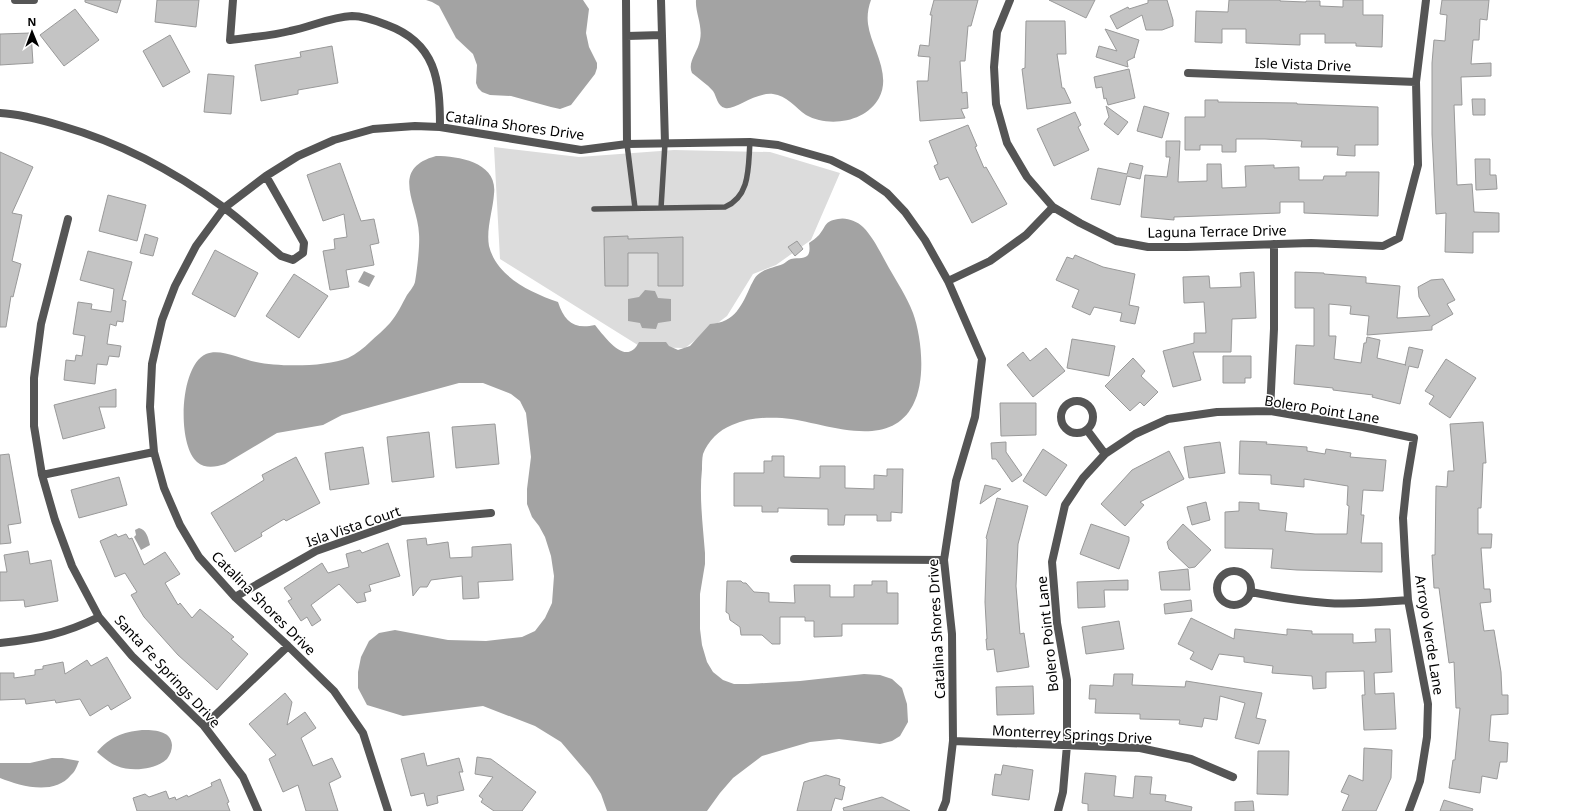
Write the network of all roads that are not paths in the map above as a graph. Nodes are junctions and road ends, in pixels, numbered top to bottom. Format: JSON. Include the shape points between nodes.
{"nodes":[{"id":1,"x":15,"y":0,"type":"edge"},
{"id":2,"x":34,"y":0,"type":"edge"},
{"id":3,"x":233,"y":0,"type":"edge"},
{"id":4,"x":626,"y":0,"type":"edge"},
{"id":5,"x":661,"y":0,"type":"edge"},
{"id":6,"x":1010,"y":0,"type":"edge"},
{"id":7,"x":1426,"y":0,"type":"edge"},
{"id":8,"x":662,"y":35,"type":"junction"},
{"id":9,"x":627,"y":36,"type":"junction"},
{"id":10,"x":1188,"y":73,"type":"dead end"},
{"id":11,"x":1416,"y":82,"type":"junction"},
{"id":12,"x":0,"y":113,"type":"edge"},
{"id":13,"x":440,"y":127,"type":"junction"},
{"id":14,"x":750,"y":142,"type":"junction"},
{"id":15,"x":664,"y":143,"type":"junction"},
{"id":16,"x":627,"y":144,"type":"junction"},
{"id":17,"x":266,"y":176,"type":"junction"},
{"id":18,"x":1053,"y":207,"type":"junction"},
{"id":19,"x":224,"y":208,"type":"junction"},
{"id":20,"x":634,"y":208,"type":"junction"},
{"id":21,"x":661,"y":208,"type":"junction"},
{"id":22,"x":594,"y":209,"type":"dead end"},
{"id":23,"x":68,"y":219,"type":"dead end"},
{"id":24,"x":1274,"y":244,"type":"junction"},
{"id":25,"x":948,"y":281,"type":"junction"},
{"id":26,"x":1270,"y":411,"type":"junction"},
{"id":27,"x":1087,"y":430,"type":"junction"},
{"id":28,"x":1414,"y":438,"type":"joint"},
{"id":29,"x":154,"y":452,"type":"junction"},
{"id":30,"x":1105,"y":454,"type":"junction"},
{"id":31,"x":42,"y":475,"type":"junction"},
{"id":32,"x":491,"y":513,"type":"dead end"},
{"id":33,"x":794,"y":559,"type":"dead end"},
{"id":34,"x":944,"y":560,"type":"junction"},
{"id":35,"x":1251,"y":592,"type":"junction"},
{"id":36,"x":235,"y":597,"type":"junction"},
{"id":37,"x":1408,"y":600,"type":"junction"},
{"id":38,"x":99,"y":617,"type":"junction"},
{"id":39,"x":0,"y":643,"type":"edge"},
{"id":40,"x":288,"y":646,"type":"junction"},
{"id":41,"x":204,"y":726,"type":"junction"},
{"id":42,"x":953,"y":741,"type":"junction"},
{"id":43,"x":1067,"y":745,"type":"junction"},
{"id":44,"x":1233,"y":777,"type":"dead end"},
{"id":45,"x":258,"y":811,"type":"edge"},
{"id":46,"x":388,"y":811,"type":"edge"},
{"id":47,"x":942,"y":811,"type":"edge"},
{"id":48,"x":1058,"y":811,"type":"edge"},
{"id":49,"x":1409,"y":811,"type":"edge"}],
"edges":[{"from":1,"to":2,"type":"street"},
{"from":3,"to":13,"type":"street","via":[[230,40],[290,31],[326,20],[353,16],[400,30],[416,40],[428,57],[440,96]]},
{"from":4,"to":9,"type":"street"},
{"from":5,"to":8,"type":"street"},
{"from":6,"to":18,"type":"street","name":"Laguna Terrace Drive","via":[[998,32],[994,67],[996,104],[1007,143],[1027,178]]},
{"from":7,"to":11,"type":"street"},
{"from":8,"to":9,"type":"street"},
{"from":8,"to":15,"type":"street"},
{"from":9,"to":16,"type":"street"},
{"from":10,"to":11,"type":"street","name":"Isle Vista Drive"},
{"from":11,"to":24,"type":"street","name":"Laguna Terrace Drive","via":[[1418,165],[1399,238],[1383,246]]},
{"from":12,"to":19,"type":"street","via":[[84,132],[135,153],[166,169]]},
{"from":13,"to":16,"type":"street","name":"Catalina Shores Drive","via":[[581,150]]},
{"from":13,"to":17,"type":"street","name":"Catalina Shores Drive","via":[[373,129],[334,140],[298,156]]},
{"from":14,"to":15,"type":"street","name":"Catalina Shores Drive"},
{"from":14,"to":21,"type":"lane","via":[[746,184],[734,203],[725,207]]},
{"from":14,"to":25,"type":"street","name":"Catalina Shores Drive","via":[[778,146],[831,160],[861,175],[887,193],[905,212],[925,240]]},
{"from":15,"to":16,"type":"street","name":"Catalina Shores Drive"},
{"from":15,"to":21,"type":"lane"},
{"from":16,"to":20,"type":"lane"},
{"from":17,"to":19,"type":"street","name":"Catalina Shores Drive"},
{"from":17,"to":19,"type":"street","via":[[300,233],[304,243],[303,253],[293,260],[281,256]]},
{"from":18,"to":24,"type":"street","name":"Laguna Terrace Drive","via":[[1116,241],[1156,247]]},
{"from":18,"to":25,"type":"street","via":[[1026,235],[990,262]]},
{"from":19,"to":29,"type":"street","name":"Catalina Shores Drive","via":[[196,246],[175,286],[162,320],[152,371],[150,407]]},
{"from":20,"to":21,"type":"lane"},
{"from":20,"to":22,"type":"lane"},
{"from":23,"to":31,"type":"street","name":"Santa Fe Springs Drive","via":[[41,324],[34,378],[34,426]]},
{"from":24,"to":26,"type":"street","via":[[1274,329]]},
{"from":25,"to":34,"type":"street","name":"Catalina Shores Drive","via":[[982,359],[975,417],[956,481]]},
{"from":26,"to":28,"type":"street","name":"Bolero Point Lane"},
{"from":26,"to":30,"type":"street","name":"Bolero Point Lane","via":[[1217,412],[1168,419],[1135,434]]},
{"from":27,"to":27,"type":"street","via":[[1074,433],[1065,428],[1061,413],[1068,404],[1083,402],[1091,409],[1093,419]]},
{"from":27,"to":30,"type":"street"},
{"from":28,"to":37,"type":"street","name":"Arroyo Verde Lane","via":[[1403,518]]},
{"from":29,"to":31,"type":"street"},
{"from":29,"to":36,"type":"street","name":"Catalina Shores Drive","via":[[164,488],[180,525],[199,557]]},
{"from":30,"to":43,"type":"street","name":"Bolero Point Lane","via":[[1083,478],[1065,505],[1052,562],[1057,623],[1067,680]]},
{"from":31,"to":38,"type":"street","name":"Santa Fe Springs Drive","via":[[72,566]]},
{"from":32,"to":36,"type":"street","name":"Isla Vista Court","via":[[402,521],[316,551]]},
{"from":33,"to":34,"type":"street"},
{"from":34,"to":42,"type":"street","name":"Catalina Shores Drive","via":[[952,634]]},
{"from":35,"to":35,"type":"street","via":[[1240,604],[1229,604],[1220,596],[1218,586],[1223,576],[1238,571],[1250,581]]},
{"from":35,"to":37,"type":"street","via":[[1328,603]]},
{"from":36,"to":40,"type":"street","name":"Catalina Shores Drive"},
{"from":37,"to":49,"type":"street","name":"Arroyo Verde Lane","via":[[1428,704],[1427,737],[1420,780]]},
{"from":38,"to":39,"type":"street","via":[[52,636]]},
{"from":38,"to":41,"type":"street","name":"Santa Fe Springs Drive","via":[[132,656]]},
{"from":40,"to":41,"type":"street"},
{"from":40,"to":46,"type":"street","name":"Catalina Shores Drive","via":[[334,691],[363,733]]},
{"from":41,"to":45,"type":"street","name":"Santa Fe Springs Drive","via":[[243,777]]},
{"from":42,"to":43,"type":"street","name":"Monterrey Springs Drive"},
{"from":42,"to":47,"type":"street","name":"Catalina Shores Drive","via":[[946,801]]},
{"from":43,"to":44,"type":"street","name":"Monterrey Springs Drive","via":[[1140,748],[1191,759]]},
{"from":43,"to":48,"type":"street","name":"Bolero Point Lane"}]}
